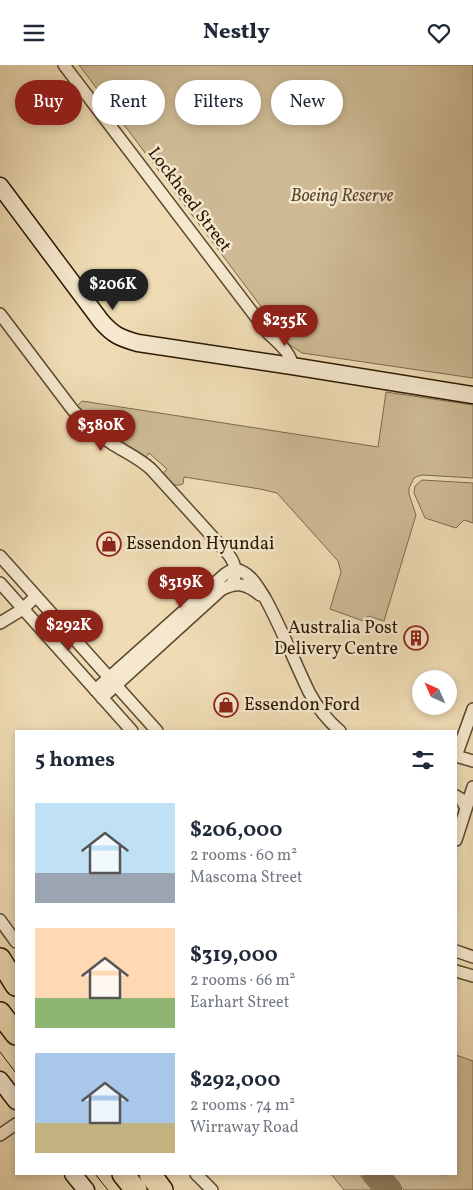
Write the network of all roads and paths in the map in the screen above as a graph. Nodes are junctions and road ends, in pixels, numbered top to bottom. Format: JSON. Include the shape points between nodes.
{"nodes":[{"id":1,"x":64,"y":65,"type":"edge"},
{"id":2,"x":0,"y":186,"type":"edge"},
{"id":3,"x":0,"y":314,"type":"edge"},
{"id":4,"x":268,"y":333,"type":"junction"},
{"id":5,"x":270,"y":363,"type":"junction"},
{"id":6,"x":292,"y":366,"type":"junction"},
{"id":7,"x":473,"y":395,"type":"edge"},
{"id":8,"x":0,"y":556,"type":"edge"},
{"id":9,"x":235,"y":570,"type":"junction"},
{"id":10,"x":0,"y":583,"type":"edge"},
{"id":11,"x":229,"y":586,"type":"junction"},
{"id":12,"x":36,"y":596,"type":"junction"},
{"id":13,"x":204,"y":600,"type":"junction"},
{"id":14,"x":268,"y":604,"type":"junction"},
{"id":15,"x":23,"y":609,"type":"junction"},
{"id":16,"x":0,"y":623,"type":"edge"},
{"id":17,"x":113,"y":682,"type":"junction"},
{"id":18,"x":99,"y":694,"type":"junction"},
{"id":19,"x":473,"y":709,"type":"edge"},
{"id":20,"x":131,"y":730,"type":"edge"},
{"id":21,"x":156,"y":730,"type":"edge"},
{"id":22,"x":339,"y":730,"type":"edge"},
{"id":23,"x":457,"y":753,"type":"edge"},
{"id":24,"x":457,"y":756,"type":"edge"},
{"id":25,"x":473,"y":761,"type":"edge"},
{"id":26,"x":473,"y":787,"type":"edge"},
{"id":27,"x":457,"y":797,"type":"edge"},
{"id":28,"x":466,"y":808,"type":"junction"},
{"id":29,"x":457,"y":837,"type":"edge"},
{"id":30,"x":0,"y":919,"type":"edge"},
{"id":31,"x":15,"y":942,"type":"edge"},
{"id":32,"x":457,"y":951,"type":"edge"},
{"id":33,"x":473,"y":957,"type":"edge"},
{"id":34,"x":0,"y":959,"type":"edge"},
{"id":35,"x":457,"y":971,"type":"edge"},
{"id":36,"x":473,"y":976,"type":"edge"},
{"id":37,"x":0,"y":981,"type":"edge"},
{"id":38,"x":15,"y":983,"type":"edge"},
{"id":39,"x":15,"y":1001,"type":"edge"},
{"id":40,"x":0,"y":1013,"type":"edge"},
{"id":41,"x":15,"y":1033,"type":"edge"},
{"id":42,"x":0,"y":1080,"type":"edge"},
{"id":43,"x":15,"y":1100,"type":"edge"},
{"id":44,"x":15,"y":1125,"type":"edge"},
{"id":45,"x":0,"y":1135,"type":"edge"},
{"id":46,"x":74,"y":1175,"type":"edge"},
{"id":47,"x":124,"y":1175,"type":"edge"},
{"id":48,"x":151,"y":1175,"type":"edge"},
{"id":49,"x":197,"y":1175,"type":"edge"},
{"id":50,"x":86,"y":1190,"type":"edge"},
{"id":51,"x":136,"y":1190,"type":"edge"},
{"id":52,"x":162,"y":1190,"type":"edge"},
{"id":53,"x":212,"y":1190,"type":"edge"}],
"edges":[{"from":1,"to":4,"type":"street","name":"Lockheed Street"},
{"from":2,"to":5,"type":"main road","via":[[102,321],[117,336],[138,343]]},
{"from":3,"to":9,"type":"street","via":[[72,409],[92,429],[137,457],[157,474],[229,555]]},
{"from":4,"to":5,"type":"street","via":[[272,348]]},
{"from":4,"to":6,"type":"street","name":"Lockheed Street","via":[[290,357]]},
{"from":5,"to":6,"type":"main road"},
{"from":6,"to":7,"type":"main road"},
{"from":8,"to":12,"type":"street"},
{"from":9,"to":11,"type":"street","via":[[235,579]]},
{"from":9,"to":13,"type":"street","via":[[227,573]]},
{"from":9,"to":14,"type":"street","via":[[252,579]]},
{"from":10,"to":15,"type":"street"},
{"from":11,"to":13,"type":"street"},
{"from":11,"to":14,"type":"street","via":[[251,588]]},
{"from":12,"to":15,"type":"street"},
{"from":12,"to":17,"type":"street"},
{"from":13,"to":17,"type":"street"},
{"from":14,"to":22,"type":"street","via":[[314,700],[324,716]]},
{"from":15,"to":16,"type":"street"},
{"from":15,"to":18,"type":"street"},
{"from":17,"to":18,"type":"street"},
{"from":17,"to":21,"type":"street"},
{"from":18,"to":20,"type":"street"},
{"from":19,"to":23,"type":"street"},
{"from":24,"to":25,"type":"street"},
{"from":26,"to":28,"type":"street"},
{"from":27,"to":28,"type":"street"},
{"from":28,"to":29,"type":"street"},
{"from":30,"to":31,"type":"street"},
{"from":32,"to":33,"type":"street"},
{"from":34,"to":38,"type":"highway"},
{"from":35,"to":36,"type":"street"},
{"from":37,"to":39,"type":"highway"},
{"from":40,"to":41,"type":"highway"},
{"from":42,"to":43,"type":"main road"},
{"from":44,"to":45,"type":"street"},
{"from":46,"to":50,"type":"main road"},
{"from":47,"to":51,"type":"highway"},
{"from":48,"to":52,"type":"highway"},
{"from":49,"to":53,"type":"street"}]}
